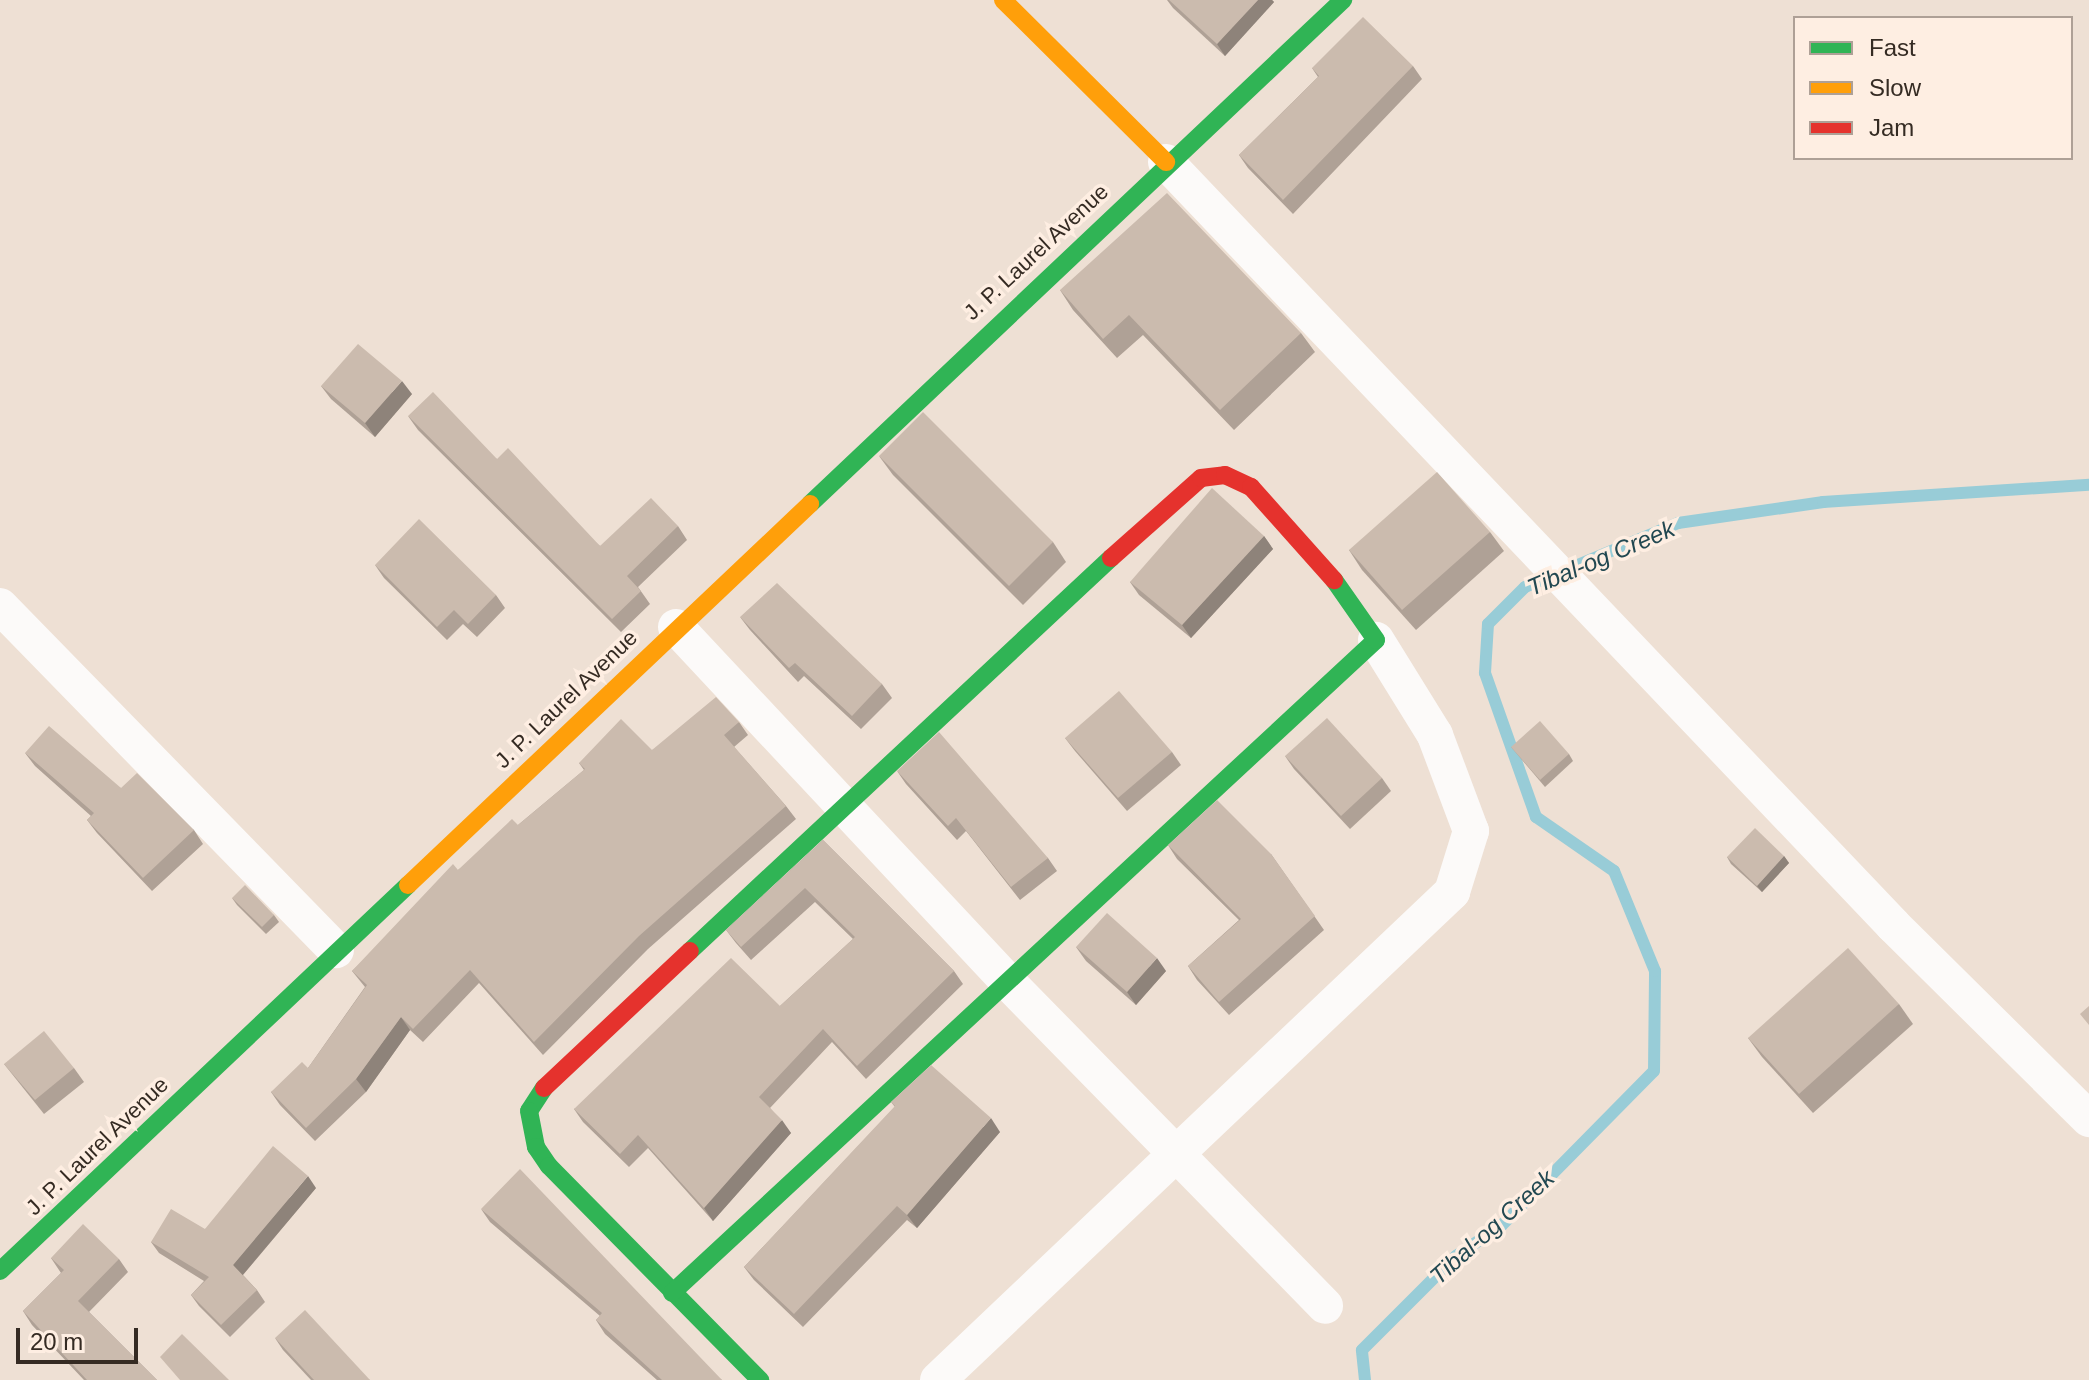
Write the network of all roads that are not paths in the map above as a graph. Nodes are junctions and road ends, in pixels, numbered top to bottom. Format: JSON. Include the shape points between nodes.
{"nodes":[{"id":1,"x":1003,"y":0,"type":"edge"},
{"id":2,"x":1343,"y":0,"type":"edge"},
{"id":3,"x":1166,"y":162,"type":"junction"},
{"id":4,"x":0,"y":606,"type":"edge"},
{"id":5,"x":676,"y":627,"type":"junction"},
{"id":6,"x":1376,"y":640,"type":"junction"},
{"id":7,"x":850,"y":809,"type":"junction"},
{"id":8,"x":336,"y":950,"type":"junction"},
{"id":9,"x":1006,"y":980,"type":"junction"},
{"id":10,"x":2089,"y":1119,"type":"edge"},
{"id":11,"x":1176,"y":1154,"type":"junction"},
{"id":12,"x":0,"y":1271,"type":"edge"},
{"id":13,"x":672,"y":1293,"type":"junction"},
{"id":14,"x":1325,"y":1306,"type":"dead end"},
{"id":15,"x":760,"y":1380,"type":"edge"},
{"id":16,"x":938,"y":1380,"type":"edge"}],
"edges":[{"from":1,"to":3,"type":"street"},
{"from":2,"to":3,"type":"street","name":"J. P. Laurel Avenue"},
{"from":3,"to":5,"type":"street","name":"J. P. Laurel Avenue"},
{"from":3,"to":10,"type":"street","via":[[1572,589]]},
{"from":4,"to":8,"type":"street"},
{"from":5,"to":7,"type":"street"},
{"from":5,"to":8,"type":"street","name":"J. P. Laurel Avenue"},
{"from":6,"to":7,"type":"street","via":[[1348,595],[1251,487],[1225,475],[1201,478]]},
{"from":6,"to":9,"type":"street"},
{"from":6,"to":11,"type":"street","via":[[1435,735],[1471,831],[1468,859],[1452,892],[1419,930]]},
{"from":7,"to":9,"type":"street"},
{"from":7,"to":13,"type":"street","via":[[543,1089],[529,1111],[536,1147],[549,1166]]},
{"from":8,"to":12,"type":"street","name":"J. P. Laurel Avenue"},
{"from":9,"to":11,"type":"street"},
{"from":9,"to":13,"type":"street"},
{"from":11,"to":14,"type":"street"},
{"from":11,"to":16,"type":"street"},
{"from":13,"to":15,"type":"street"}]}
